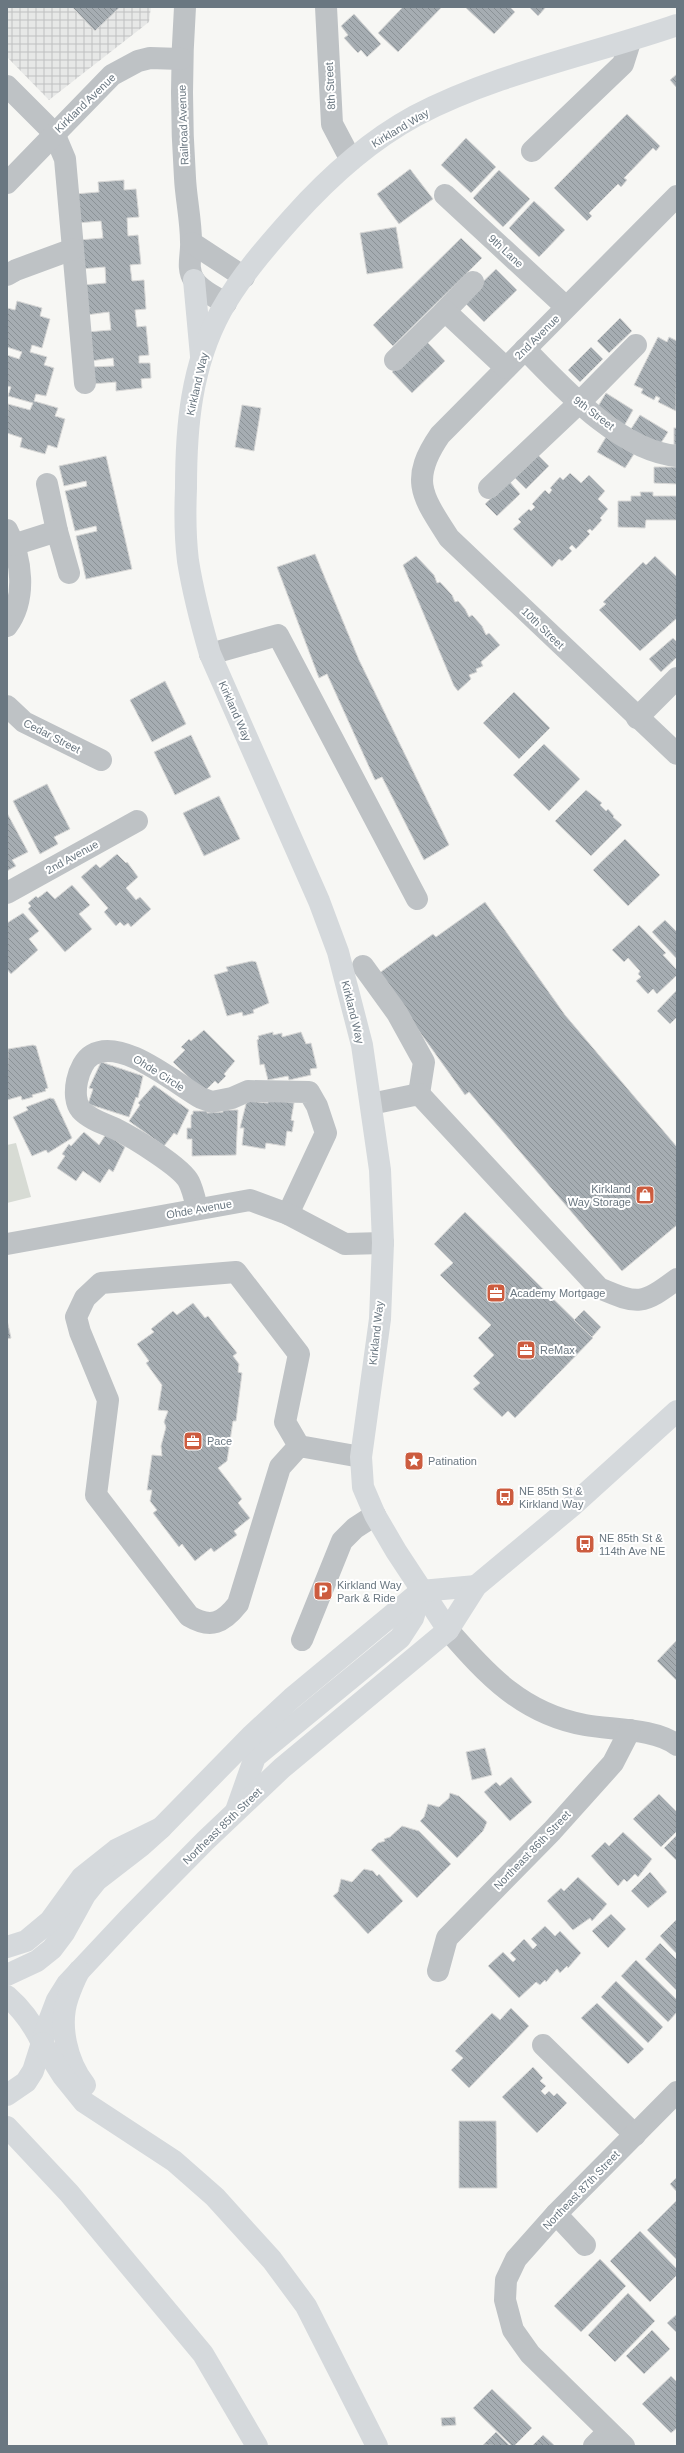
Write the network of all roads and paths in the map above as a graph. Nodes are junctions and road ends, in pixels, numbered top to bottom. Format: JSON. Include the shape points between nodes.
{"nodes":[{"id":1,"x":185,"y":7,"type":"edge"},
{"id":2,"x":326,"y":7,"type":"edge"},
{"id":3,"x":677,"y":25,"type":"edge"},
{"id":4,"x":630,"y":42,"type":"junction"},
{"id":5,"x":182,"y":59,"type":"junction"},
{"id":6,"x":7,"y":86,"type":"edge"},
{"id":7,"x":54,"y":133,"type":"junction"},
{"id":8,"x":532,"y":151,"type":"dead end"},
{"id":9,"x":351,"y":160,"type":"junction"},
{"id":10,"x":7,"y":183,"type":"edge"},
{"id":11,"x":445,"y":195,"type":"dead end"},
{"id":12,"x":677,"y":196,"type":"edge"},
{"id":13,"x":192,"y":243,"type":"junction"},
{"id":14,"x":73,"y":249,"type":"junction"},
{"id":15,"x":7,"y":275,"type":"edge"},
{"id":16,"x":244,"y":277,"type":"junction"},
{"id":17,"x":194,"y":280,"type":"junction"},
{"id":18,"x":473,"y":282,"type":"dead end"},
{"id":19,"x":226,"y":303,"type":"junction"},
{"id":20,"x":566,"y":307,"type":"junction"},
{"id":21,"x":445,"y":311,"type":"junction"},
{"id":22,"x":636,"y":345,"type":"dead end"},
{"id":23,"x":525,"y":348,"type":"junction"},
{"id":24,"x":201,"y":359,"type":"junction"},
{"id":25,"x":395,"y":360,"type":"dead end"},
{"id":26,"x":506,"y":368,"type":"junction"},
{"id":27,"x":85,"y":383,"type":"dead end"},
{"id":28,"x":579,"y":403,"type":"junction"},
{"id":29,"x":677,"y":456,"type":"edge"},
{"id":30,"x":47,"y":484,"type":"dead end"},
{"id":31,"x":489,"y":488,"type":"dead end"},
{"id":32,"x":422,"y":490,"type":"joint"},
{"id":33,"x":57,"y":531,"type":"junction"},
{"id":34,"x":10,"y":537,"type":"edge"},
{"id":35,"x":69,"y":573,"type":"dead end"},
{"id":36,"x":7,"y":626,"type":"edge"},
{"id":37,"x":210,"y":654,"type":"junction"},
{"id":38,"x":677,"y":678,"type":"edge"},
{"id":39,"x":7,"y":706,"type":"edge"},
{"id":40,"x":637,"y":718,"type":"junction"},
{"id":41,"x":677,"y":754,"type":"edge"},
{"id":42,"x":101,"y":760,"type":"dead end"},
{"id":43,"x":138,"y":821,"type":"dead end"},
{"id":44,"x":7,"y":893,"type":"edge"},
{"id":45,"x":417,"y":899,"type":"dead end"},
{"id":46,"x":363,"y":966,"type":"dead end"},
{"id":47,"x":419,"y":1094,"type":"junction"},
{"id":48,"x":371,"y":1104,"type":"junction"},
{"id":49,"x":197,"y":1208,"type":"junction"},
{"id":50,"x":288,"y":1214,"type":"junction"},
{"id":51,"x":383,"y":1243,"type":"junction"},
{"id":52,"x":7,"y":1244,"type":"edge"},
{"id":53,"x":677,"y":1279,"type":"edge"},
{"id":54,"x":677,"y":1411,"type":"edge"},
{"id":55,"x":299,"y":1446,"type":"junction"},
{"id":56,"x":361,"y":1457,"type":"junction"},
{"id":57,"x":375,"y":1515,"type":"junction"},
{"id":58,"x":476,"y":1586,"type":"junction"},
{"id":59,"x":421,"y":1591,"type":"junction"},
{"id":60,"x":448,"y":1630,"type":"junction"},
{"id":61,"x":302,"y":1640,"type":"dead end"},
{"id":62,"x":630,"y":1730,"type":"junction"},
{"id":63,"x":677,"y":1745,"type":"edge"},
{"id":64,"x":235,"y":1812,"type":"junction"},
{"id":65,"x":161,"y":1828,"type":"junction"},
{"id":66,"x":7,"y":1947,"type":"edge"},
{"id":67,"x":79,"y":1971,"type":"junction"},
{"id":68,"x":438,"y":1971,"type":"dead end"},
{"id":69,"x":7,"y":1975,"type":"edge"},
{"id":70,"x":7,"y":1996,"type":"edge"},
{"id":71,"x":42,"y":2043,"type":"junction"},
{"id":72,"x":543,"y":2045,"type":"dead end"},
{"id":73,"x":677,"y":2092,"type":"edge"},
{"id":74,"x":7,"y":2096,"type":"edge"},
{"id":75,"x":7,"y":2127,"type":"edge"},
{"id":76,"x":130,"y":2132,"type":"junction"},
{"id":77,"x":635,"y":2135,"type":"junction"},
{"id":78,"x":556,"y":2214,"type":"junction"},
{"id":79,"x":586,"y":2245,"type":"dead end"},
{"id":80,"x":601,"y":2439,"type":"edge"},
{"id":81,"x":257,"y":2446,"type":"edge"},
{"id":82,"x":377,"y":2446,"type":"edge"},
{"id":83,"x":624,"y":2446,"type":"edge"}],
"edges":[{"from":1,"to":5,"type":"street","name":"Railroad Avenue"},
{"from":2,"to":9,"type":"street","name":"8th Street","via":[[332,124]]},
{"from":3,"to":4,"type":"main road","name":"Kirkland Way"},
{"from":4,"to":8,"type":"street","via":[[623,64]]},
{"from":4,"to":9,"type":"main road","name":"Kirkland Way","via":[[487,84],[415,117]]},
{"from":5,"to":7,"type":"street","name":"Kirkland Avenue","via":[[150,58],[138,61],[112,75]]},
{"from":5,"to":13,"type":"street","name":"Railroad Avenue","via":[[185,179]]},
{"from":6,"to":7,"type":"street"},
{"from":7,"to":10,"type":"street","name":"Kirkland Avenue"},
{"from":7,"to":14,"type":"street","via":[[65,159]]},
{"from":9,"to":16,"type":"main road","name":"Kirkland Way","via":[[305,204],[263,250]]},
{"from":11,"to":20,"type":"street","name":"9th Lane"},
{"from":12,"to":20,"type":"street","name":"2nd Avenue"},
{"from":13,"to":16,"type":"street"},
{"from":13,"to":17,"type":"street","name":"Railroad Avenue","via":[[188,259]]},
{"from":14,"to":15,"type":"street"},
{"from":14,"to":27,"type":"street"},
{"from":16,"to":19,"type":"main road","name":"Kirkland Way"},
{"from":17,"to":19,"type":"street"},
{"from":17,"to":24,"type":"main road"},
{"from":18,"to":21,"type":"street"},
{"from":19,"to":24,"type":"main road","name":"Kirkland Way"},
{"from":20,"to":23,"type":"street","name":"2nd Avenue"},
{"from":21,"to":25,"type":"street"},
{"from":21,"to":26,"type":"street"},
{"from":22,"to":28,"type":"street"},
{"from":23,"to":26,"type":"street","name":"2nd Avenue"},
{"from":23,"to":28,"type":"street","name":"9th Street"},
{"from":24,"to":37,"type":"main road","name":"Kirkland Way","via":[[188,418],[186,505],[188,559]]},
{"from":26,"to":32,"type":"street","name":"2nd Avenue","via":[[440,435],[429,451],[421,473]]},
{"from":28,"to":29,"type":"street","name":"9th Street","via":[[596,418],[645,448]]},
{"from":28,"to":31,"type":"street"},
{"from":30,"to":33,"type":"street"},
{"from":32,"to":40,"type":"street","name":"10th Street","via":[[429,507],[449,538]]},
{"from":33,"to":34,"type":"street"},
{"from":33,"to":35,"type":"street"},
{"from":34,"to":36,"type":"street","via":[[21,572],[20,592],[13,618]]},
{"from":37,"to":45,"type":"street","via":[[278,635]]},
{"from":37,"to":48,"type":"main road","name":"Kirkland Way","via":[[319,901],[338,952],[362,1045]]},
{"from":38,"to":40,"type":"street"},
{"from":39,"to":42,"type":"street","name":"Cedar Street","via":[[24,722]]},
{"from":40,"to":41,"type":"street","name":"10th Street"},
{"from":43,"to":44,"type":"street","name":"2nd Avenue"},
{"from":46,"to":47,"type":"street","via":[[397,1013],[424,1062]]},
{"from":47,"to":48,"type":"street"},
{"from":47,"to":53,"type":"street","via":[[599,1288],[630,1301],[652,1298]]},
{"from":48,"to":51,"type":"main road","name":"Kirkland Way","via":[[380,1170]]},
{"from":49,"to":50,"type":"street","name":"Ohde Avenue","via":[[250,1200]]},
{"from":49,"to":50,"type":"street","name":"Ohde Circle","via":[[189,1181],[168,1162],[124,1133],[80,1110],[77,1095],[78,1076],[84,1062],[92,1055],[103,1051],[126,1053],[212,1102],[232,1098],[248,1091],[309,1092],[317,1106],[326,1133]]},
{"from":49,"to":52,"type":"street","name":"Ohde Avenue"},
{"from":50,"to":51,"type":"street","name":"Ohde Avenue","via":[[344,1244]]},
{"from":51,"to":56,"type":"main road","name":"Kirkland Way","via":[[380,1319]]},
{"from":54,"to":58,"type":"main road","name":"Northeast 85th Street","via":[[572,1506]]},
{"from":55,"to":55,"type":"street","via":[[285,1422],[299,1354],[236,1272],[101,1283],[85,1298],[76,1317],[108,1400],[96,1495],[189,1616],[202,1624],[216,1623],[229,1615],[238,1604],[280,1466]]},
{"from":55,"to":56,"type":"street"},
{"from":56,"to":57,"type":"main road","name":"Kirkland Way","via":[[363,1486]]},
{"from":57,"to":59,"type":"main road","name":"Kirkland Way"},
{"from":57,"to":61,"type":"street","via":[[355,1528],[342,1541]]},
{"from":58,"to":59,"type":"main road"},
{"from":58,"to":60,"type":"main road","name":"Northeast 85th Street"},
{"from":59,"to":60,"type":"main road","name":"Kirkland Way"},
{"from":59,"to":64,"type":"main road","via":[[413,1618],[400,1638],[255,1757]]},
{"from":59,"to":65,"type":"main road","via":[[263,1725]]},
{"from":60,"to":62,"type":"street","via":[[477,1664],[518,1700],[553,1717],[585,1725]]},
{"from":60,"to":64,"type":"main road","name":"Northeast 85th Street","via":[[282,1768]]},
{"from":62,"to":63,"type":"street","via":[[670,1740]]},
{"from":62,"to":68,"type":"street","name":"Northeast 86th Street","via":[[612,1763],[552,1831],[447,1938]]},
{"from":64,"to":67,"type":"main road","name":"Northeast 85th Street"},
{"from":65,"to":66,"type":"main road","via":[[116,1850],[82,1877],[50,1921],[26,1941]]},
{"from":65,"to":69,"type":"main road","via":[[97,1880],[52,1949],[37,1961]]},
{"from":67,"to":71,"type":"main road","name":"Northeast 85th Street","via":[[57,2000]]},
{"from":67,"to":76,"type":"main road","via":[[67,1997],[64,2017],[70,2057],[78,2076],[87,2088]]},
{"from":70,"to":71,"type":"main road","via":[[22,2008]]},
{"from":71,"to":74,"type":"main road","name":"Northeast 85th Street","via":[[33,2071],[26,2082]]},
{"from":71,"to":76,"type":"main road","via":[[63,2076],[84,2102]]},
{"from":72,"to":77,"type":"street"},
{"from":73,"to":77,"type":"street","name":"Northeast 87th Street"},
{"from":75,"to":81,"type":"main road","via":[[69,2193],[203,2354]]},
{"from":76,"to":82,"type":"main road","via":[[174,2161],[215,2197],[272,2260],[306,2306]]},
{"from":77,"to":78,"type":"street","name":"Northeast 87th Street"},
{"from":78,"to":79,"type":"street"},
{"from":78,"to":80,"type":"street","name":"Northeast 87th Street","via":[[516,2259],[506,2280],[505,2300],[513,2330]]},
{"from":80,"to":83,"type":"street","name":"Northeast 87th Street"}]}
